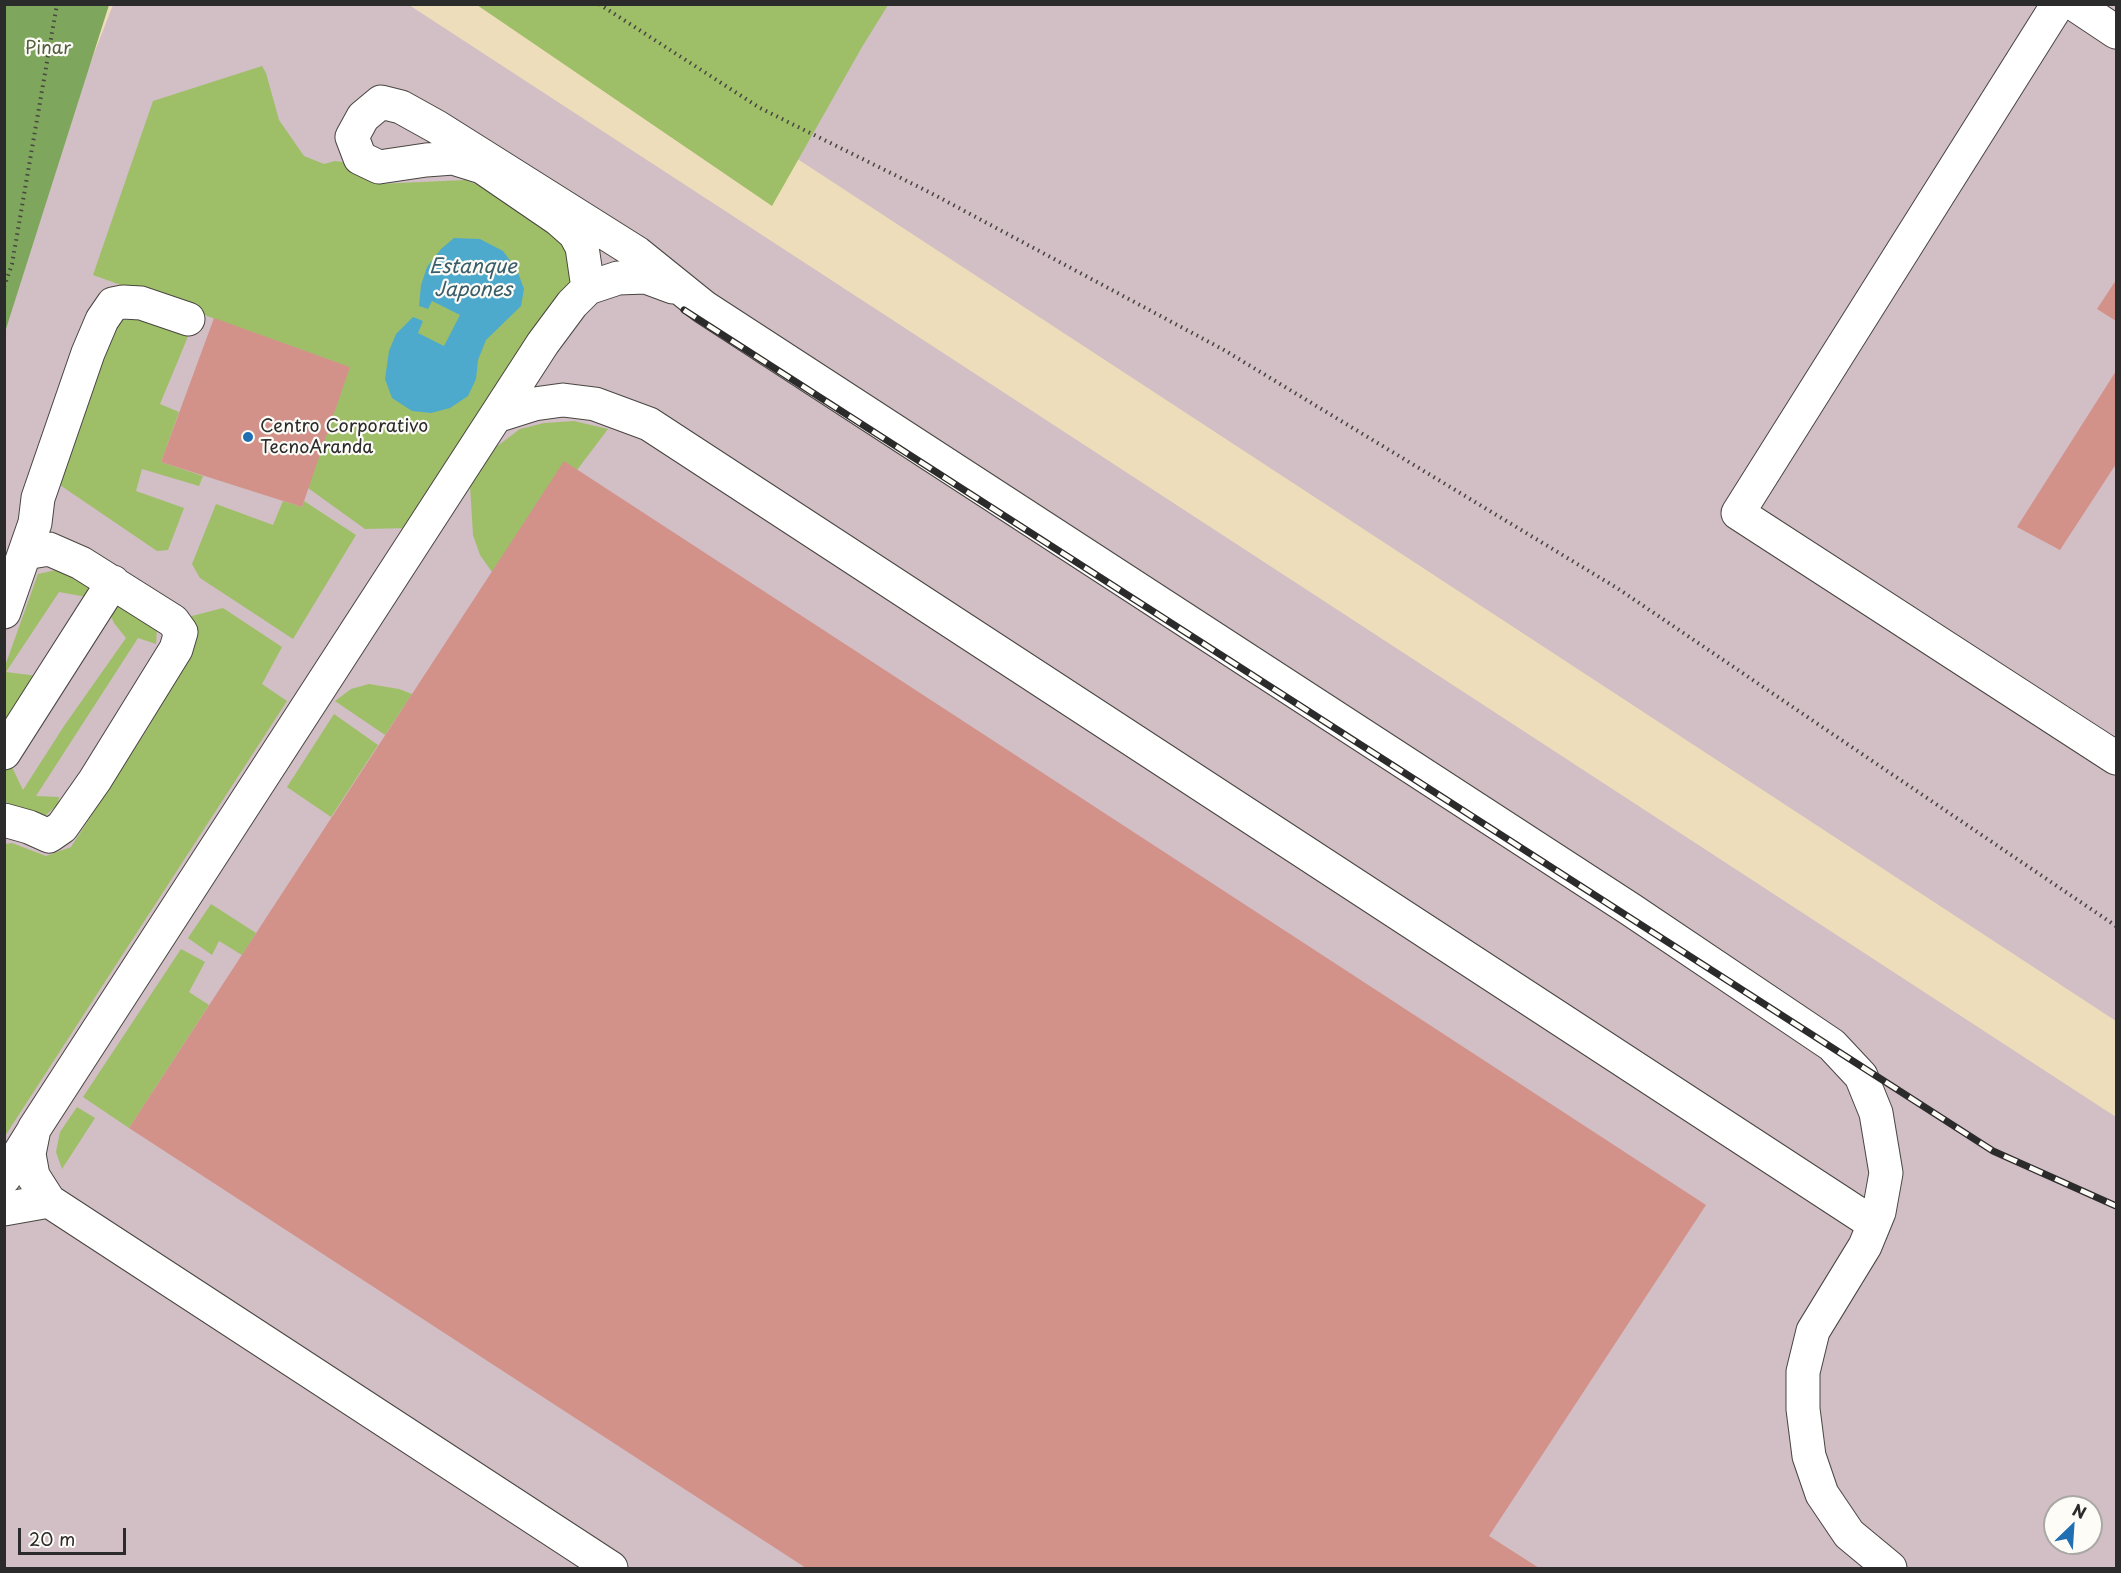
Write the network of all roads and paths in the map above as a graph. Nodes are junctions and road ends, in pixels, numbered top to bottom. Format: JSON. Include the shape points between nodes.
{"nodes":[{"id":1,"x":57,"y":4,"type":"edge"},
{"id":2,"x":599,"y":4,"type":"edge"},
{"id":3,"x":2058,"y":4,"type":"edge"},
{"id":4,"x":2074,"y":4,"type":"edge"},
{"id":5,"x":2116,"y":32,"type":"edge"},
{"id":6,"x":4,"y":287,"type":"edge"},
{"id":7,"x":588,"y":288,"type":"junction"},
{"id":8,"x":686,"y":292,"type":"junction"},
{"id":9,"x":188,"y":319,"type":"dead end"},
{"id":10,"x":496,"y":416,"type":"junction"},
{"id":11,"x":25,"y":553,"type":"junction"},
{"id":12,"x":113,"y":582,"type":"junction"},
{"id":13,"x":4,"y":612,"type":"edge"},
{"id":14,"x":4,"y":753,"type":"edge"},
{"id":15,"x":2116,"y":758,"type":"edge"},
{"id":16,"x":4,"y":820,"type":"edge"},
{"id":17,"x":2116,"y":926,"type":"edge"},
{"id":18,"x":34,"y":1129,"type":"junction"},
{"id":19,"x":4,"y":1178,"type":"edge"},
{"id":20,"x":49,"y":1201,"type":"junction"},
{"id":21,"x":4,"y":1209,"type":"edge"},
{"id":22,"x":1874,"y":1224,"type":"junction"},
{"id":23,"x":611,"y":1569,"type":"edge"},
{"id":24,"x":1890,"y":1569,"type":"edge"}],
"edges":[{"from":1,"to":6,"type":"path","via":[[12,264]]},
{"from":2,"to":17,"type":"path","via":[[760,108],[930,192],[1224,350],[1606,582]]},
{"from":3,"to":15,"type":"lane","via":[[1738,513]]},
{"from":4,"to":5,"type":"lane"},
{"from":7,"to":8,"type":"lane","via":[[618,278],[646,277]]},
{"from":7,"to":8,"type":"lane","via":[[582,247],[575,234],[558,219],[483,167],[453,158],[379,166],[360,158],[352,137],[363,117],[381,102],[401,107],[637,253]]},
{"from":7,"to":10,"type":"lane","via":[[543,344]]},
{"from":8,"to":22,"type":"lane","via":[[1832,1045],[1861,1076],[1876,1113],[1886,1173]]},
{"from":9,"to":11,"type":"lane","via":[[141,303],[113,304],[88,353],[38,498]]},
{"from":10,"to":18,"type":"lane"},
{"from":10,"to":22,"type":"lane","via":[[563,400],[595,404],[650,424]]},
{"from":11,"to":12,"type":"lane","via":[[49,549]]},
{"from":11,"to":13,"type":"lane"},
{"from":12,"to":14,"type":"lane"},
{"from":12,"to":16,"type":"lane","via":[[173,621],[181,632],[176,649],[62,827],[49,836]]},
{"from":18,"to":19,"type":"lane"},
{"from":18,"to":20,"type":"lane","via":[[29,1154],[33,1176]]},
{"from":20,"to":21,"type":"lane"},
{"from":20,"to":23,"type":"lane"},
{"from":22,"to":24,"type":"lane","via":[[1865,1246],[1813,1331],[1803,1372],[1803,1409],[1809,1456],[1822,1494],[1849,1534]]}]}
